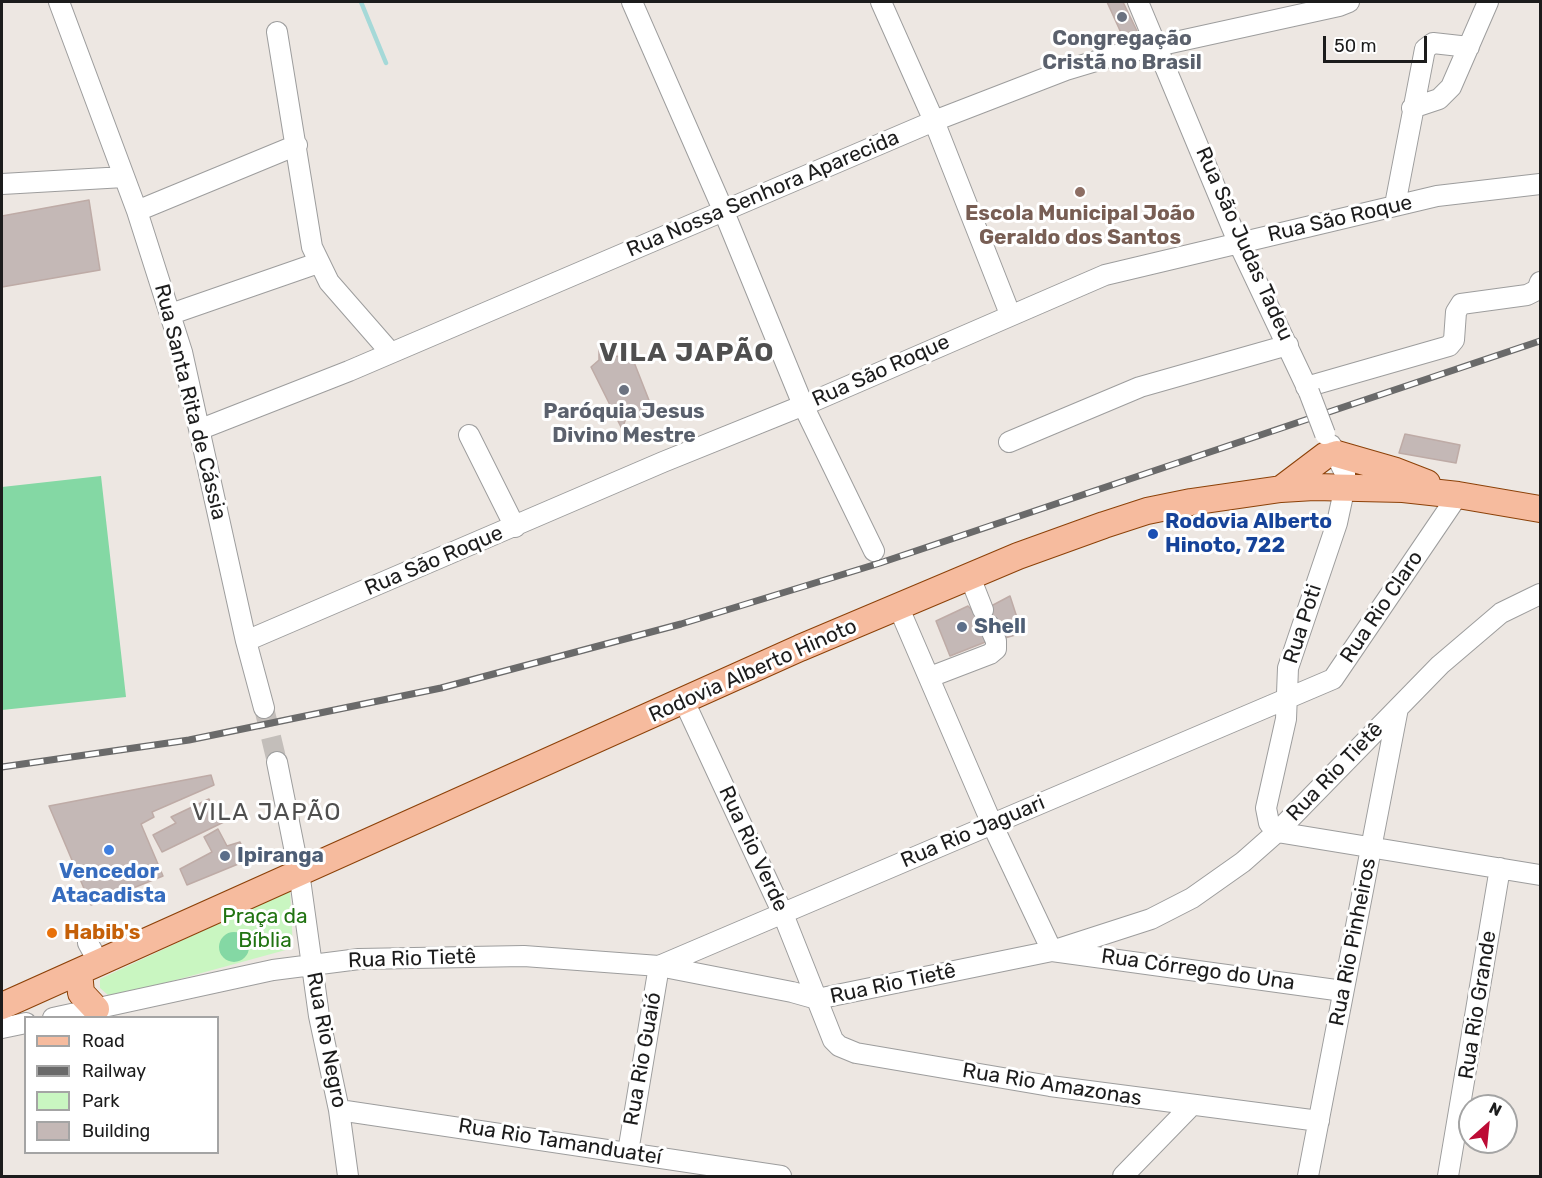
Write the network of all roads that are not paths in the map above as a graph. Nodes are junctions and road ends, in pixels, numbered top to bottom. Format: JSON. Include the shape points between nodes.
{"nodes":[{"id":1,"x":59,"y":2,"type":"edge"},
{"id":2,"x":632,"y":2,"type":"edge"},
{"id":3,"x":881,"y":2,"type":"edge"},
{"id":4,"x":1138,"y":2,"type":"edge"},
{"id":5,"x":1488,"y":2,"type":"edge"},
{"id":6,"x":1342,"y":3,"type":"edge"},
{"id":7,"x":277,"y":32,"type":"dead end"},
{"id":8,"x":1158,"y":46,"type":"junction"},
{"id":9,"x":1469,"y":47,"type":"junction"},
{"id":10,"x":1412,"y":108,"type":"junction"},
{"id":11,"x":934,"y":121,"type":"junction"},
{"id":12,"x":297,"y":145,"type":"junction"},
{"id":13,"x":124,"y":177,"type":"junction"},
{"id":14,"x":2,"y":184,"type":"edge"},
{"id":15,"x":1540,"y":184,"type":"edge"},
{"id":16,"x":1395,"y":205,"type":"junction"},
{"id":17,"x":137,"y":211,"type":"junction"},
{"id":18,"x":724,"y":212,"type":"junction"},
{"id":19,"x":1238,"y":242,"type":"junction"},
{"id":20,"x":318,"y":263,"type":"junction"},
{"id":21,"x":1540,"y":282,"type":"edge"},
{"id":22,"x":171,"y":314,"type":"junction"},
{"id":23,"x":1010,"y":314,"type":"junction"},
{"id":24,"x":1288,"y":345,"type":"junction"},
{"id":25,"x":391,"y":353,"type":"junction"},
{"id":26,"x":1307,"y":389,"type":"junction"},
{"id":27,"x":803,"y":405,"type":"junction"},
{"id":28,"x":201,"y":429,"type":"junction"},
{"id":29,"x":469,"y":435,"type":"dead end"},
{"id":30,"x":1009,"y":442,"type":"dead end"},
{"id":31,"x":1329,"y":447,"type":"junction"},
{"id":32,"x":1335,"y":487,"type":"junction"},
{"id":33,"x":1281,"y":489,"type":"junction"},
{"id":34,"x":1458,"y":495,"type":"junction"},
{"id":35,"x":1540,"y":510,"type":"edge"},
{"id":36,"x":515,"y":527,"type":"junction"},
{"id":37,"x":874,"y":551,"type":"dead end"},
{"id":38,"x":970,"y":577,"type":"junction"},
{"id":39,"x":1540,"y":594,"type":"edge"},
{"id":40,"x":898,"y":606,"type":"junction"},
{"id":41,"x":246,"y":641,"type":"junction"},
{"id":42,"x":930,"y":677,"type":"junction"},
{"id":43,"x":1287,"y":698,"type":"junction"},
{"id":44,"x":684,"y":701,"type":"junction"},
{"id":45,"x":264,"y":708,"type":"tunnel mouth"},
{"id":46,"x":1398,"y":708,"type":"junction"},
{"id":47,"x":277,"y":762,"type":"tunnel mouth"},
{"id":48,"x":992,"y":824,"type":"junction"},
{"id":49,"x":1277,"y":832,"type":"junction"},
{"id":50,"x":1372,"y":847,"type":"junction"},
{"id":51,"x":1500,"y":868,"type":"junction"},
{"id":52,"x":299,"y":872,"type":"junction"},
{"id":53,"x":1540,"y":875,"type":"edge"},
{"id":54,"x":783,"y":914,"type":"junction"},
{"id":55,"x":1052,"y":951,"type":"junction"},
{"id":56,"x":89,"y":959,"type":"junction"},
{"id":57,"x":311,"y":964,"type":"junction"},
{"id":58,"x":659,"y":966,"type":"junction"},
{"id":59,"x":1343,"y":991,"type":"junction"},
{"id":60,"x":817,"y":999,"type":"junction"},
{"id":61,"x":2,"y":1006,"type":"edge"},
{"id":62,"x":96,"y":1009,"type":"junction"},
{"id":63,"x":59,"y":1016,"type":"edge"},
{"id":64,"x":24,"y":1023,"type":"edge"},
{"id":65,"x":2,"y":1028,"type":"edge"},
{"id":66,"x":1191,"y":1106,"type":"junction"},
{"id":67,"x":339,"y":1110,"type":"junction"},
{"id":68,"x":1319,"y":1121,"type":"junction"},
{"id":69,"x":628,"y":1152,"type":"junction"},
{"id":70,"x":348,"y":1176,"type":"edge"},
{"id":71,"x":771,"y":1176,"type":"edge"},
{"id":72,"x":1123,"y":1176,"type":"edge"},
{"id":73,"x":1308,"y":1176,"type":"edge"},
{"id":74,"x":1448,"y":1176,"type":"edge"}],
"edges":[{"from":1,"to":13,"type":"street","name":"Rua Santa Rita de Cássia"},
{"from":2,"to":18,"type":"street"},
{"from":3,"to":11,"type":"street"},
{"from":4,"to":8,"type":"street","name":"Rua São Judas Tadeu"},
{"from":5,"to":9,"type":"street"},
{"from":6,"to":8,"type":"street","name":"Rua Nossa Senhora Aparecida"},
{"from":7,"to":12,"type":"street"},
{"from":8,"to":11,"type":"street","name":"Rua Nossa Senhora Aparecida","via":[[1066,70]]},
{"from":8,"to":19,"type":"street","name":"Rua São Judas Tadeu"},
{"from":9,"to":10,"type":"street","via":[[1445,95]]},
{"from":9,"to":10,"type":"street","via":[[1427,45]]},
{"from":10,"to":16,"type":"street"},
{"from":11,"to":18,"type":"street","name":"Rua Nossa Senhora Aparecida"},
{"from":11,"to":23,"type":"street"},
{"from":12,"to":17,"type":"street"},
{"from":12,"to":20,"type":"street","via":[[312,247]]},
{"from":13,"to":14,"type":"street"},
{"from":13,"to":17,"type":"street","name":"Rua Santa Rita de Cássia"},
{"from":15,"to":16,"type":"street","name":"Rua São Roque"},
{"from":16,"to":19,"type":"street","name":"Rua São Roque"},
{"from":17,"to":22,"type":"street","name":"Rua Santa Rita de Cássia"},
{"from":18,"to":25,"type":"street","name":"Rua Nossa Senhora Aparecida"},
{"from":18,"to":27,"type":"street"},
{"from":19,"to":23,"type":"street","name":"Rua São Roque","via":[[1105,275]]},
{"from":19,"to":24,"type":"street","name":"Rua São Judas Tadeu"},
{"from":20,"to":22,"type":"street"},
{"from":20,"to":25,"type":"street","via":[[329,282]]},
{"from":21,"to":26,"type":"street","via":[[1537,290],[1527,295],[1461,304],[1456,312],[1454,340],[1449,346]]},
{"from":22,"to":28,"type":"street","name":"Rua Santa Rita de Cássia"},
{"from":23,"to":27,"type":"street","name":"Rua São Roque"},
{"from":24,"to":26,"type":"street","name":"Rua São Judas Tadeu"},
{"from":24,"to":30,"type":"street","via":[[1140,387]]},
{"from":25,"to":28,"type":"street","name":"Rua Nossa Senhora Aparecida"},
{"from":26,"to":31,"type":"street","name":"Rua São Judas Tadeu","bridge":true},
{"from":27,"to":36,"type":"street","name":"Rua São Roque"},
{"from":27,"to":37,"type":"street"},
{"from":28,"to":41,"type":"street","name":"Rua Santa Rita de Cássia"},
{"from":29,"to":36,"type":"street"},
{"from":31,"to":32,"type":"street","name":"Rua São Judas Tadeu","via":[[1345,473]]},
{"from":31,"to":33,"type":"main road"},
{"from":31,"to":34,"type":"main road"},
{"from":32,"to":33,"type":"main road","name":"Rodovia Alberto Hinoto"},
{"from":32,"to":34,"type":"main road","name":"Rodovia Alberto Hinoto"},
{"from":32,"to":43,"type":"street","name":"Rua Poti","via":[[1337,523],[1293,647]]},
{"from":33,"to":38,"type":"main road","name":"Rodovia Alberto Hinoto","via":[[1147,512],[1028,552]]},
{"from":34,"to":35,"type":"main road","name":"Rodovia Alberto Hinoto"},
{"from":34,"to":43,"type":"street","name":"Rua Rio Claro","via":[[1333,679]]},
{"from":36,"to":41,"type":"street","name":"Rua São Roque"},
{"from":38,"to":40,"type":"main road","name":"Rodovia Alberto Hinoto"},
{"from":38,"to":42,"type":"street","via":[[996,649]]},
{"from":39,"to":46,"type":"street","name":"Rua Rio Tietê","via":[[1487,624]]},
{"from":40,"to":42,"type":"street"},
{"from":40,"to":44,"type":"main road","name":"Rodovia Alberto Hinoto"},
{"from":41,"to":45,"type":"street","name":"Rua Santa Rita de Cássia"},
{"from":42,"to":48,"type":"street"},
{"from":43,"to":48,"type":"street","name":"Rua Rio Jaguari"},
{"from":43,"to":49,"type":"street","name":"Rua Poti","via":[[1284,734],[1266,807],[1269,823]]},
{"from":44,"to":52,"type":"main road","name":"Rodovia Alberto Hinoto"},
{"from":44,"to":54,"type":"street","name":"Rua Rio Verde"},
{"from":46,"to":49,"type":"street","name":"Rua Rio Tietê"},
{"from":46,"to":50,"type":"street","name":"Rua Rio Pinheiros"},
{"from":47,"to":52,"type":"street","name":"Rua Rio Negro"},
{"from":48,"to":54,"type":"street","name":"Rua Rio Jaguari"},
{"from":48,"to":55,"type":"street"},
{"from":49,"to":50,"type":"street"},
{"from":49,"to":55,"type":"street","name":"Rua Rio Tietê","via":[[1192,898],[1151,920]]},
{"from":50,"to":51,"type":"street"},
{"from":50,"to":59,"type":"street","name":"Rua Rio Pinheiros"},
{"from":51,"to":53,"type":"street"},
{"from":51,"to":74,"type":"street","name":"Rua Rio Grande"},
{"from":52,"to":56,"type":"main road","name":"Rodovia Alberto Hinoto"},
{"from":52,"to":57,"type":"street","name":"Rua Rio Negro"},
{"from":54,"to":58,"type":"street","name":"Rua Rio Jaguari"},
{"from":54,"to":60,"type":"street","name":"Rua Rio Verde"},
{"from":55,"to":59,"type":"street","name":"Rua Córrego do Una"},
{"from":55,"to":60,"type":"street","name":"Rua Rio Tietê"},
{"from":56,"to":61,"type":"main road","name":"Rodovia Alberto Hinoto"},
{"from":56,"to":62,"type":"main road","via":[[81,993]]},
{"from":57,"to":58,"type":"street","name":"Rua Rio Tietê","via":[[359,959],[524,956]]},
{"from":57,"to":62,"type":"street","name":"Rua Rio Tietê"},
{"from":57,"to":67,"type":"street","name":"Rua Rio Negro"},
{"from":58,"to":60,"type":"street","name":"Rua Rio Tietê"},
{"from":58,"to":69,"type":"street","name":"Rua Rio Guaió"},
{"from":59,"to":68,"type":"street","name":"Rua Rio Pinheiros"},
{"from":60,"to":66,"type":"street","name":"Rua Rio Amazonas","via":[[833,1040],[856,1053]]},
{"from":62,"to":63,"type":"street","name":"Rua Rio Tietê"},
{"from":64,"to":65,"type":"street"},
{"from":66,"to":68,"type":"street","name":"Rua Rio Amazonas"},
{"from":66,"to":72,"type":"street"},
{"from":67,"to":69,"type":"street","name":"Rua Rio Tamanduateí"},
{"from":67,"to":70,"type":"street","name":"Rua Rio Negro"},
{"from":68,"to":73,"type":"street","name":"Rua Rio Pinheiros"},
{"from":69,"to":71,"type":"street","name":"Rua Rio Tamanduateí"}]}
